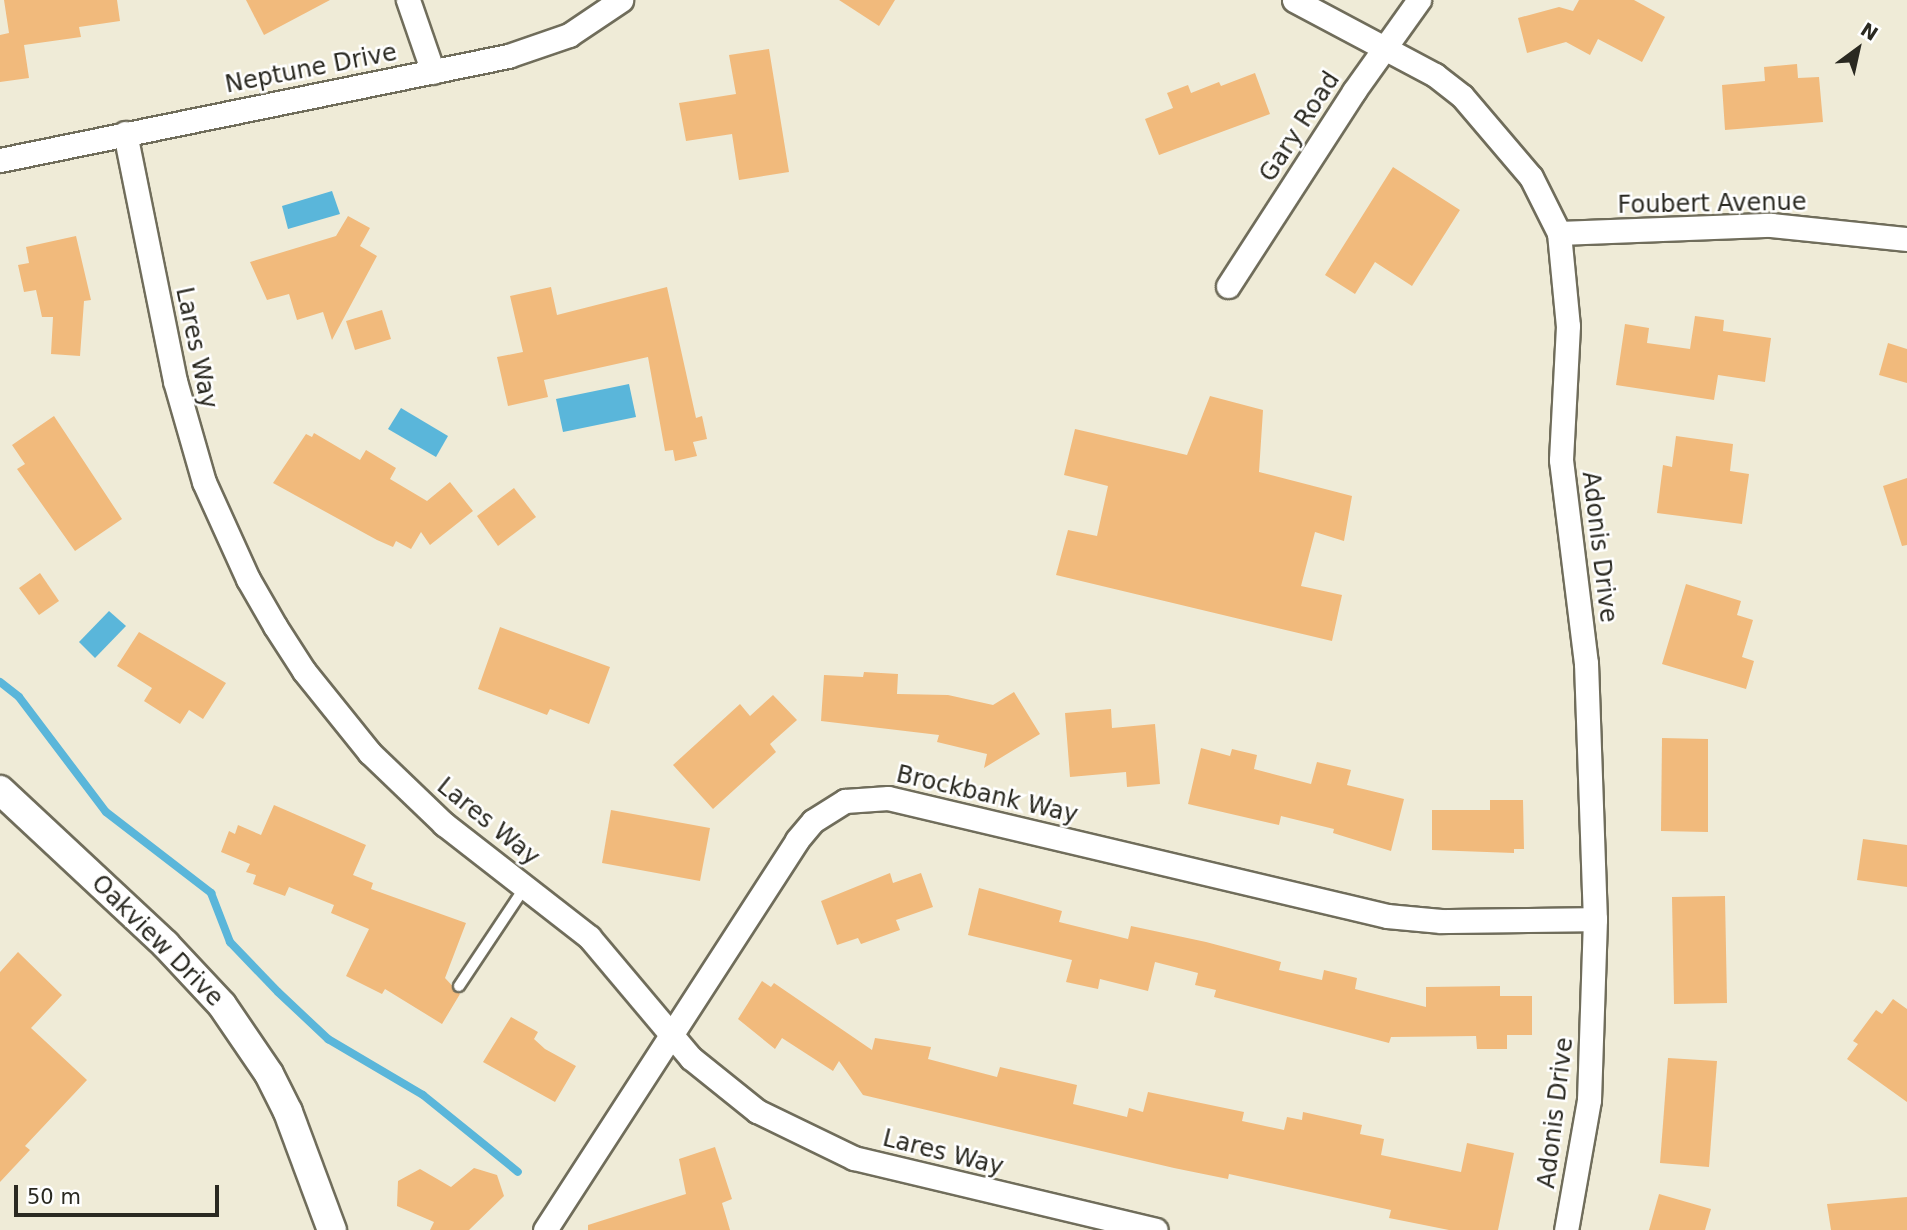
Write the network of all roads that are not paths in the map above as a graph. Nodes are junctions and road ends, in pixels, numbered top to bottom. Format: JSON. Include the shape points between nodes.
{"nodes":[{"id":1,"x":408,"y":0,"type":"edge"},
{"id":2,"x":621,"y":0,"type":"edge"},
{"id":3,"x":1294,"y":0,"type":"edge"},
{"id":4,"x":1419,"y":0,"type":"edge"},
{"id":5,"x":1385,"y":48,"type":"junction"},
{"id":6,"x":433,"y":72,"type":"junction"},
{"id":7,"x":125,"y":133,"type":"junction"},
{"id":8,"x":0,"y":160,"type":"edge"},
{"id":9,"x":1559,"y":233,"type":"junction"},
{"id":10,"x":1907,"y":239,"type":"edge"},
{"id":11,"x":1228,"y":286,"type":"dead end"},
{"id":12,"x":0,"y":790,"type":"edge"},
{"id":13,"x":525,"y":887,"type":"junction"},
{"id":14,"x":1595,"y":919,"type":"junction"},
{"id":15,"x":459,"y":986,"type":"dead end"},
{"id":16,"x":671,"y":1035,"type":"junction"},
{"id":17,"x":332,"y":1230,"type":"edge"},
{"id":18,"x":545,"y":1230,"type":"edge"},
{"id":19,"x":1155,"y":1230,"type":"edge"},
{"id":20,"x":1566,"y":1230,"type":"edge"}],
"edges":[{"from":1,"to":6,"type":"street"},
{"from":2,"to":6,"type":"street","name":"Neptune Drive","via":[[569,35],[542,46]]},
{"from":3,"to":5,"type":"street","name":"Adonis Drive"},
{"from":4,"to":5,"type":"street","name":"Gary Road"},
{"from":5,"to":9,"type":"street","name":"Adonis Drive","via":[[1435,75],[1488,121],[1531,177]]},
{"from":5,"to":11,"type":"street","name":"Gary Road"},
{"from":6,"to":7,"type":"street","name":"Neptune Drive"},
{"from":7,"to":8,"type":"street","name":"Neptune Drive"},
{"from":7,"to":13,"type":"street","name":"Lares Way","via":[[188,432],[204,482],[248,579],[304,671],[370,752],[444,824]]},
{"from":9,"to":10,"type":"street","name":"Foubert Avenue","via":[[1770,225]]},
{"from":9,"to":14,"type":"street","name":"Adonis Drive","via":[[1568,326],[1561,460],[1586,663]]},
{"from":12,"to":17,"type":"street","name":"Oakview Drive","via":[[165,944],[222,1005],[269,1074],[288,1112]]},
{"from":13,"to":15,"type":"lane"},
{"from":13,"to":16,"type":"street","name":"Lares Way","via":[[589,937]]},
{"from":14,"to":16,"type":"street","name":"Brockbank Way","via":[[1441,921],[1387,916],[894,799],[859,797],[834,805],[804,830]]},
{"from":14,"to":20,"type":"street","name":"Adonis Drive","via":[[1588,1100]]},
{"from":16,"to":18,"type":"street","name":"Brockbank Way"},
{"from":16,"to":19,"type":"street","name":"Lares Way","via":[[734,1096],[821,1145],[882,1166]]}]}
